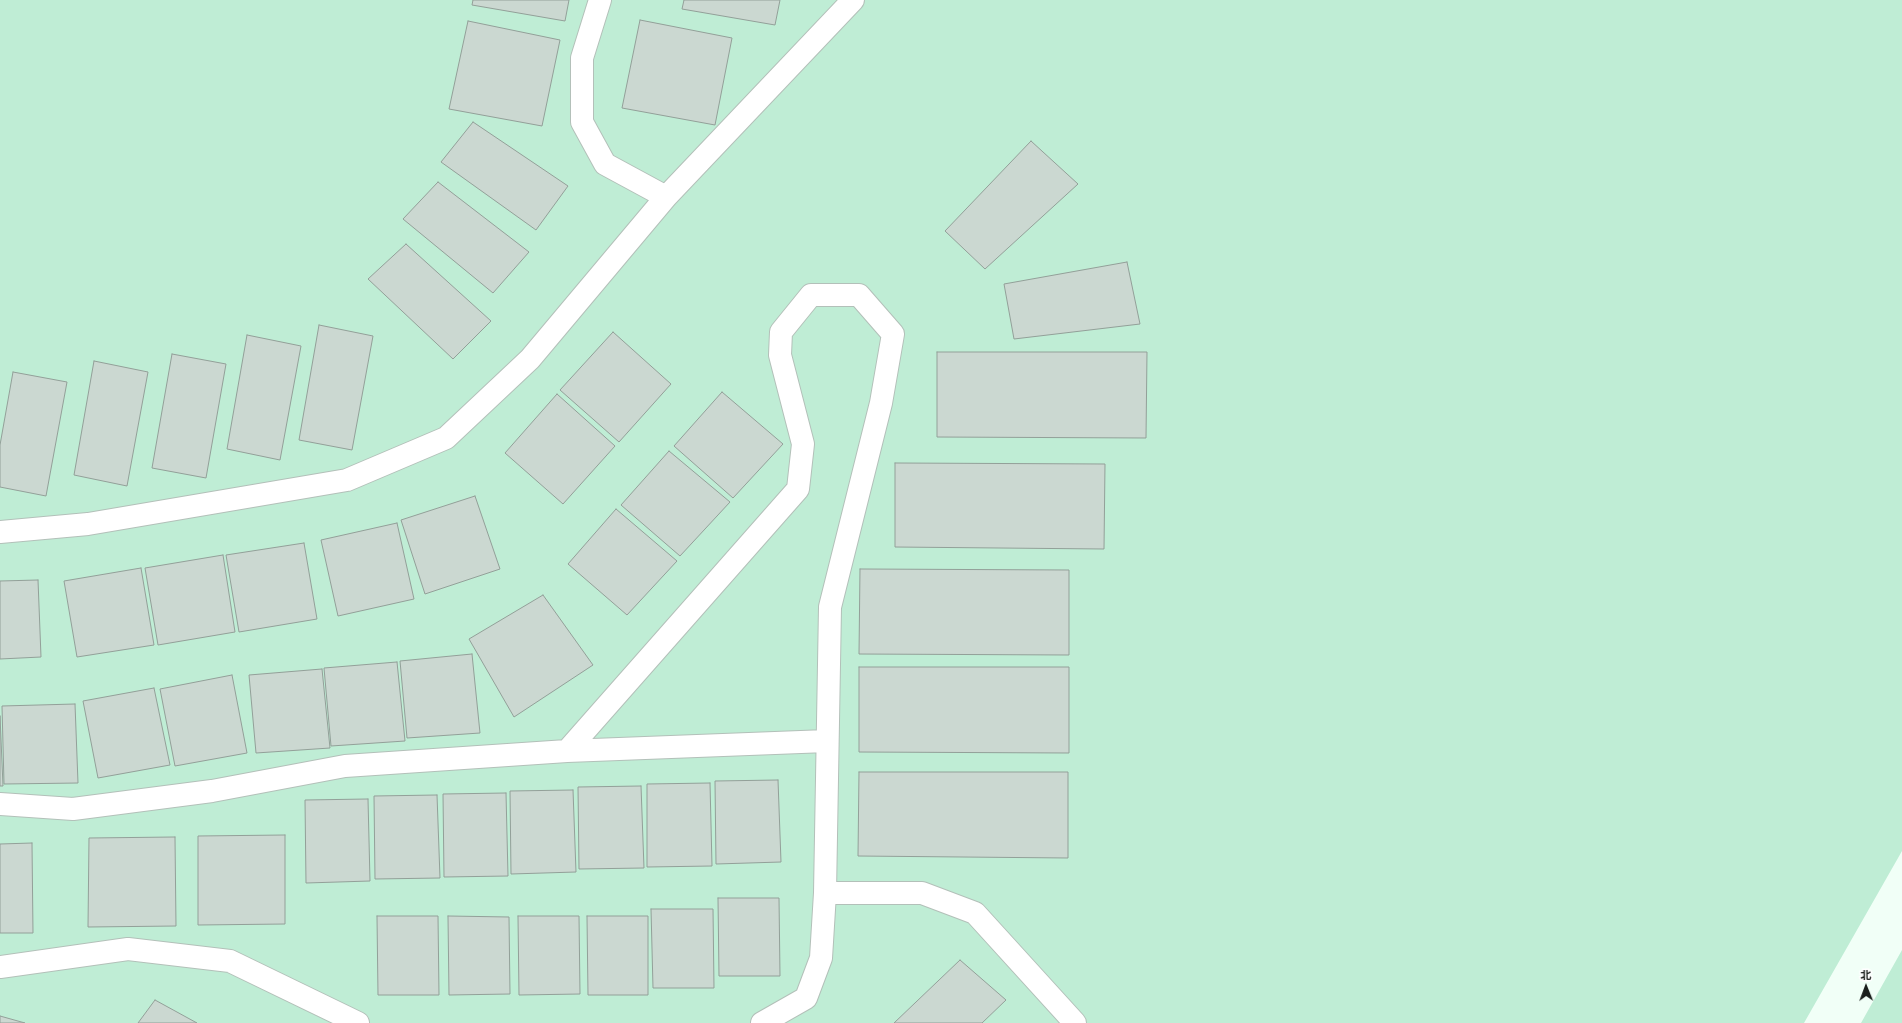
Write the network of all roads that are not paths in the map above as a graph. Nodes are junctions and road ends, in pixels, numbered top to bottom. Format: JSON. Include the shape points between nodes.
{"nodes":[{"id":1,"x":600,"y":0,"type":"edge"},
{"id":2,"x":853,"y":0,"type":"edge"},
{"id":3,"x":666,"y":197,"type":"junction"},
{"id":4,"x":0,"y":532,"type":"edge"},
{"id":5,"x":827,"y":741,"type":"junction"},
{"id":6,"x":567,"y":751,"type":"junction"},
{"id":7,"x":0,"y":804,"type":"edge"},
{"id":8,"x":825,"y":893,"type":"junction"},
{"id":9,"x":0,"y":967,"type":"edge"},
{"id":10,"x":358,"y":1023,"type":"edge"},
{"id":11,"x":762,"y":1023,"type":"edge"},
{"id":12,"x":1075,"y":1023,"type":"edge"}],
"edges":[{"from":1,"to":3,"type":"street","via":[[582,58],[582,122],[605,164]]},
{"from":2,"to":3,"type":"street"},
{"from":3,"to":4,"type":"street","via":[[530,359],[446,438],[347,480],[88,524]]},
{"from":5,"to":6,"type":"street"},
{"from":5,"to":6,"type":"street","via":[[830,607],[881,403],[893,334],[859,295],[811,295],[781,332],[780,355],[803,444],[798,489]]},
{"from":5,"to":8,"type":"street"},
{"from":6,"to":7,"type":"street","via":[[345,766],[212,791],[73,809]]},
{"from":8,"to":11,"type":"street","via":[[821,958],[806,998]]},
{"from":8,"to":12,"type":"street","via":[[922,893],[975,913]]},
{"from":9,"to":10,"type":"street","via":[[128,949],[230,961]]}]}
